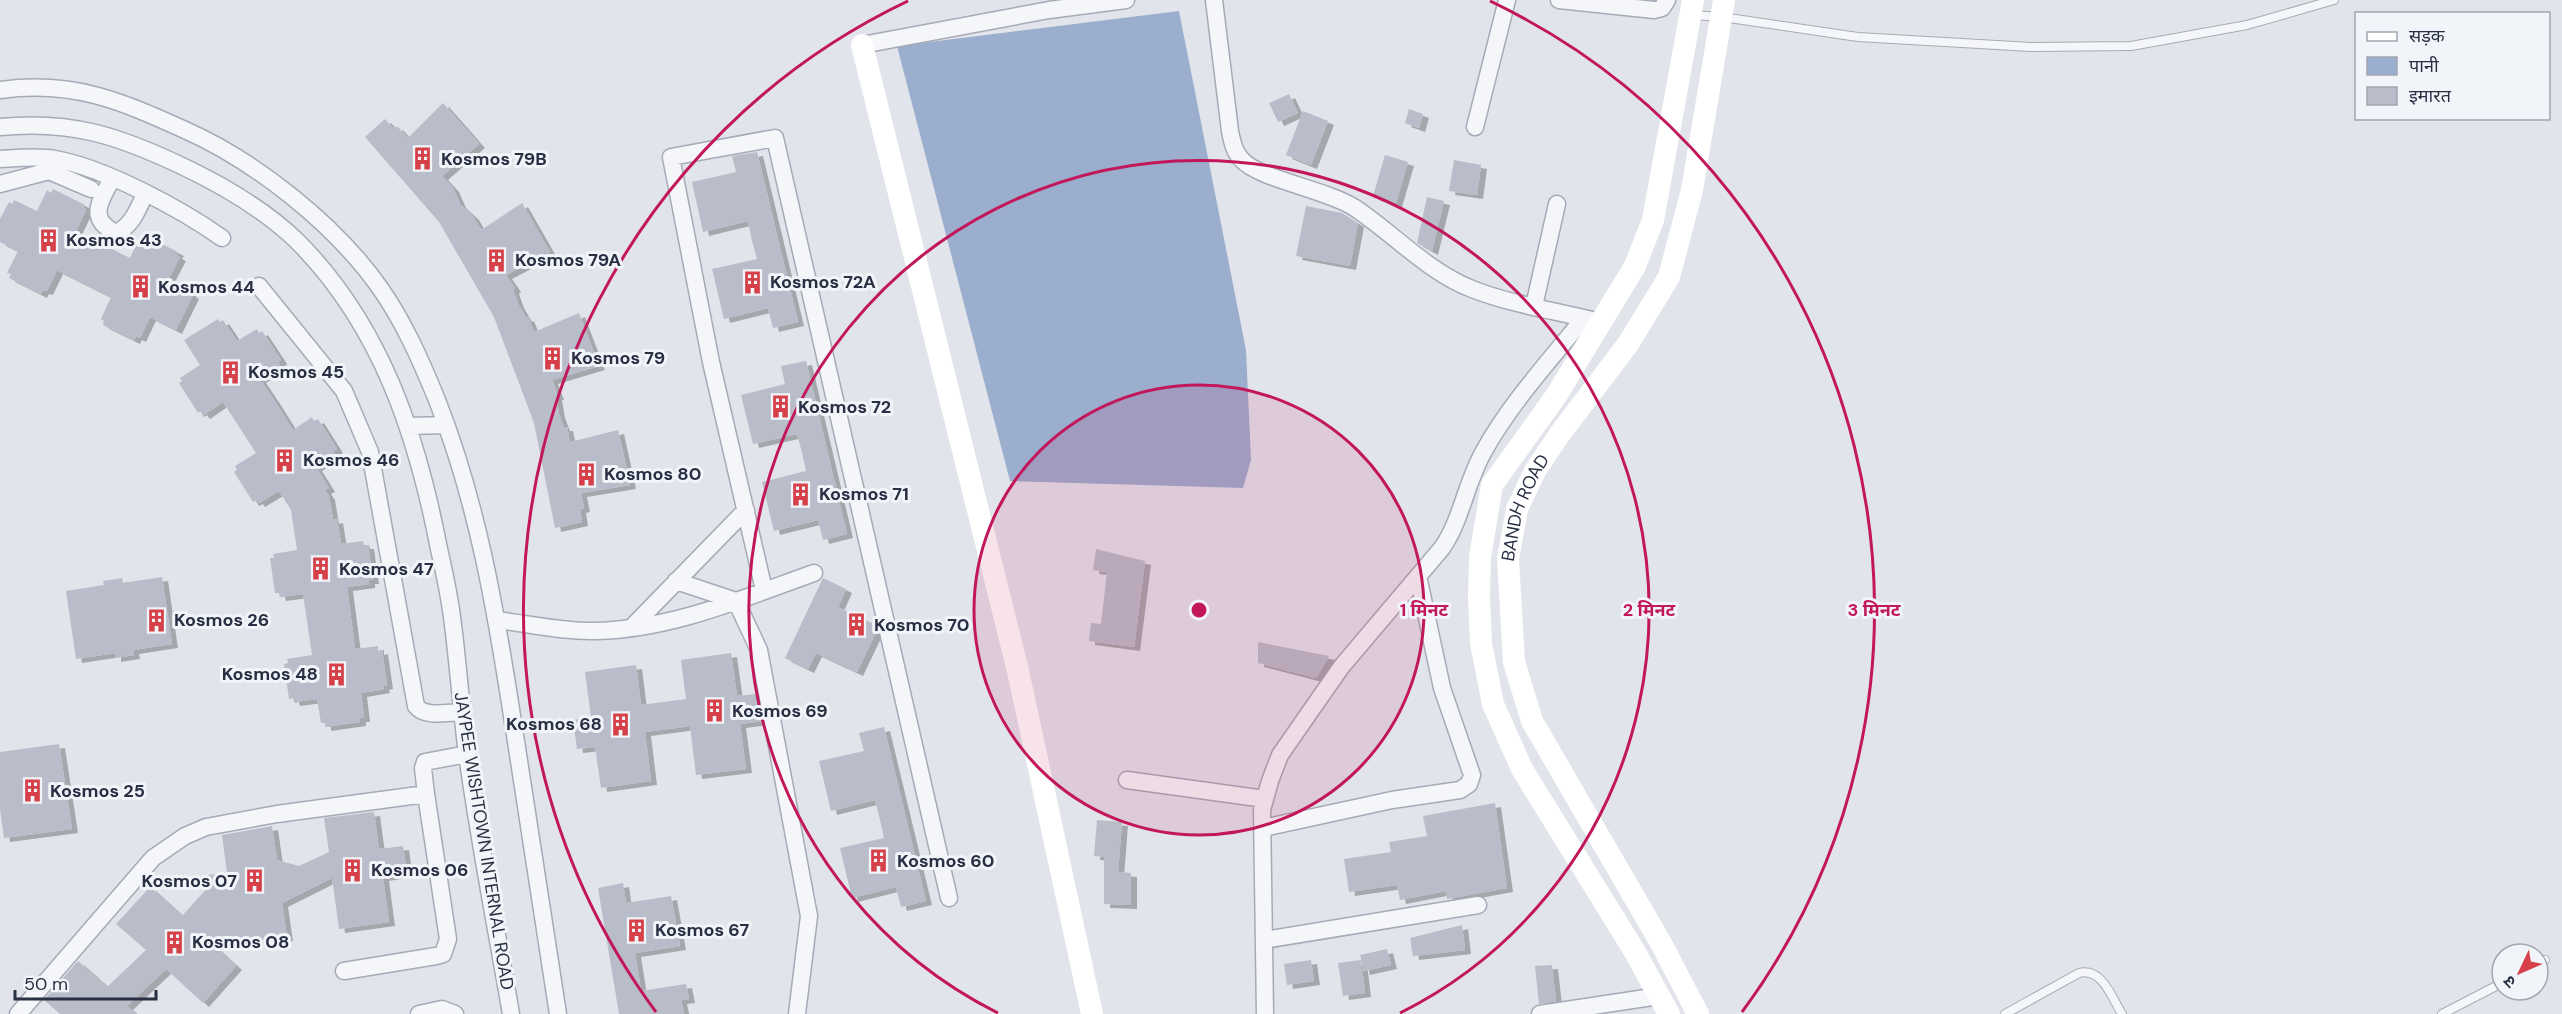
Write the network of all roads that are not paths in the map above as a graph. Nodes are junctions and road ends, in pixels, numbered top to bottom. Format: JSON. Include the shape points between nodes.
{"nodes":[{"id":1,"x":1126,"y":0,"type":"edge"},
{"id":2,"x":1214,"y":0,"type":"edge"},
{"id":3,"x":1508,"y":0,"type":"edge"},
{"id":4,"x":1559,"y":0,"type":"edge"},
{"id":5,"x":1667,"y":0,"type":"edge"},
{"id":6,"x":2334,"y":0,"type":"edge"},
{"id":7,"x":1047,"y":5,"type":"edge"},
{"id":8,"x":1692,"y":8,"type":"edge"},
{"id":9,"x":1723,"y":8,"type":"edge"},
{"id":10,"x":862,"y":45,"type":"joint"},
{"id":11,"x":0,"y":90,"type":"edge"},
{"id":12,"x":0,"y":127,"type":"edge"},
{"id":13,"x":1475,"y":127,"type":"dead end"},
{"id":14,"x":0,"y":159,"type":"edge"},
{"id":15,"x":112,"y":179,"type":"junction"},
{"id":16,"x":0,"y":184,"type":"edge"},
{"id":17,"x":91,"y":189,"type":"dead end"},
{"id":18,"x":145,"y":194,"type":"junction"},
{"id":19,"x":1557,"y":204,"type":"dead end"},
{"id":20,"x":222,"y":238,"type":"dead end"},
{"id":21,"x":1635,"y":266,"type":"junction"},
{"id":22,"x":1670,"y":277,"type":"junction"},
{"id":23,"x":260,"y":286,"type":"dead end"},
{"id":24,"x":1534,"y":306,"type":"junction"},
{"id":25,"x":1593,"y":320,"type":"junction"},
{"id":26,"x":446,"y":425,"type":"junction"},
{"id":27,"x":409,"y":426,"type":"junction"},
{"id":28,"x":746,"y":510,"type":"junction"},
{"id":29,"x":814,"y":573,"type":"dead end"},
{"id":30,"x":1418,"y":576,"type":"junction"},
{"id":31,"x":676,"y":581,"type":"junction"},
{"id":32,"x":764,"y":590,"type":"junction"},
{"id":33,"x":736,"y":601,"type":"junction"},
{"id":34,"x":497,"y":620,"type":"junction"},
{"id":35,"x":631,"y":628,"type":"junction"},
{"id":36,"x":462,"y":712,"type":"junction"},
{"id":37,"x":467,"y":754,"type":"junction"},
{"id":38,"x":1127,"y":780,"type":"dead end"},
{"id":39,"x":426,"y":794,"type":"junction"},
{"id":40,"x":1265,"y":799,"type":"junction"},
{"id":41,"x":1263,"y":828,"type":"junction"},
{"id":42,"x":949,"y":898,"type":"dead end"},
{"id":43,"x":1478,"y":905,"type":"dead end"},
{"id":44,"x":1264,"y":940,"type":"junction"},
{"id":45,"x":344,"y":971,"type":"dead end"},
{"id":46,"x":2490,"y":989,"type":"edge"},
{"id":47,"x":1664,"y":1005,"type":"edge"},
{"id":48,"x":18,"y":1014,"type":"edge"},
{"id":49,"x":419,"y":1014,"type":"edge"},
{"id":50,"x":455,"y":1014,"type":"edge"},
{"id":51,"x":511,"y":1014,"type":"edge"},
{"id":52,"x":558,"y":1014,"type":"edge"},
{"id":53,"x":797,"y":1014,"type":"edge"},
{"id":54,"x":1092,"y":1014,"type":"edge"},
{"id":55,"x":1265,"y":1014,"type":"edge"},
{"id":56,"x":1540,"y":1014,"type":"edge"},
{"id":57,"x":1698,"y":1014,"type":"edge"},
{"id":58,"x":2005,"y":1014,"type":"edge"},
{"id":59,"x":2122,"y":1014,"type":"edge"},
{"id":60,"x":2442,"y":1014,"type":"edge"}],
"edges":[{"from":1,"to":7,"type":"street"},
{"from":2,"to":24,"type":"street","via":[[1230,131],[1243,162],[1335,196],[1442,274],[1469,288]]},
{"from":3,"to":13,"type":"street"},
{"from":4,"to":5,"type":"street","via":[[1654,10],[1662,8]]},
{"from":6,"to":9,"type":"lane","via":[[2247,26],[2131,46],[2031,47],[1858,37]]},
{"from":7,"to":10,"type":"street"},
{"from":8,"to":9,"type":"lane"},
{"from":8,"to":21,"type":"main road","name":"BANDH ROAD","via":[[1653,220]]},
{"from":9,"to":22,"type":"main road","name":"BANDH ROAD","via":[[1692,190]]},
{"from":10,"to":54,"type":"main road","via":[[1018,671]]},
{"from":11,"to":26,"type":"street","via":[[75,89],[125,103],[215,143],[282,188],[329,229],[379,287],[417,352]]},
{"from":12,"to":27,"type":"street","name":"JAYPEE WISHTOWN INTERNAL ROAD","via":[[77,127],[134,143],[202,175],[249,204],[296,241],[341,293],[384,364]]},
{"from":14,"to":15,"type":"street","via":[[56,159]]},
{"from":15,"to":18,"type":"street"},
{"from":15,"to":18,"type":"street","via":[[98,212],[99,220],[116,233],[132,219]]},
{"from":16,"to":17,"type":"street","via":[[49,171]]},
{"from":18,"to":20,"type":"street","via":[[192,217]]},
{"from":19,"to":24,"type":"street"},
{"from":21,"to":22,"type":"main road"},
{"from":21,"to":25,"type":"main road","name":"BANDH ROAD"},
{"from":22,"to":57,"type":"main road","name":"BANDH ROAD","via":[[1628,344],[1535,471],[1517,509],[1508,559],[1514,662],[1532,721]]},
{"from":23,"to":36,"type":"street","via":[[344,391],[370,452],[416,706],[426,713]]},
{"from":24,"to":25,"type":"street"},
{"from":25,"to":30,"type":"street","via":[[1488,444],[1472,474],[1449,538]]},
{"from":25,"to":47,"type":"main road","name":"BANDH ROAD","via":[[1556,396],[1492,485],[1480,557],[1481,643],[1492,705],[1522,769]]},
{"from":26,"to":27,"type":"street"},
{"from":26,"to":34,"type":"street","via":[[474,511]]},
{"from":27,"to":36,"type":"street","name":"JAYPEE WISHTOWN INTERNAL ROAD","via":[[452,614]]},
{"from":28,"to":31,"type":"street"},
{"from":28,"to":32,"type":"street"},
{"from":28,"to":42,"type":"street","via":[[711,362],[671,157],[775,138]]},
{"from":29,"to":32,"type":"street"},
{"from":30,"to":40,"type":"street","via":[[1342,666],[1280,755]]},
{"from":30,"to":41,"type":"street","via":[[1442,688],[1471,768],[1469,784],[1460,790],[1392,800]]},
{"from":31,"to":33,"type":"street"},
{"from":31,"to":35,"type":"street"},
{"from":32,"to":33,"type":"street"},
{"from":33,"to":35,"type":"street","via":[[677,621]]},
{"from":33,"to":53,"type":"street","via":[[759,650],[809,915]]},
{"from":34,"to":35,"type":"street","via":[[578,630]]},
{"from":34,"to":52,"type":"street"},
{"from":36,"to":37,"type":"street","name":"JAYPEE WISHTOWN INTERNAL ROAD"},
{"from":37,"to":39,"type":"street","via":[[425,762]]},
{"from":37,"to":51,"type":"street","name":"JAYPEE WISHTOWN INTERNAL ROAD"},
{"from":38,"to":40,"type":"street"},
{"from":39,"to":45,"type":"street","via":[[447,948],[436,956]]},
{"from":39,"to":48,"type":"street","via":[[277,814],[206,827],[185,836],[153,858]]},
{"from":40,"to":41,"type":"street"},
{"from":41,"to":44,"type":"street"},
{"from":43,"to":44,"type":"street"},
{"from":44,"to":55,"type":"street"},
{"from":46,"to":60,"type":"lane"},
{"from":47,"to":56,"type":"street"},
{"from":49,"to":50,"type":"street","via":[[442,1009]]},
{"from":58,"to":59,"type":"lane","via":[[2087,971],[2101,979]]}]}
